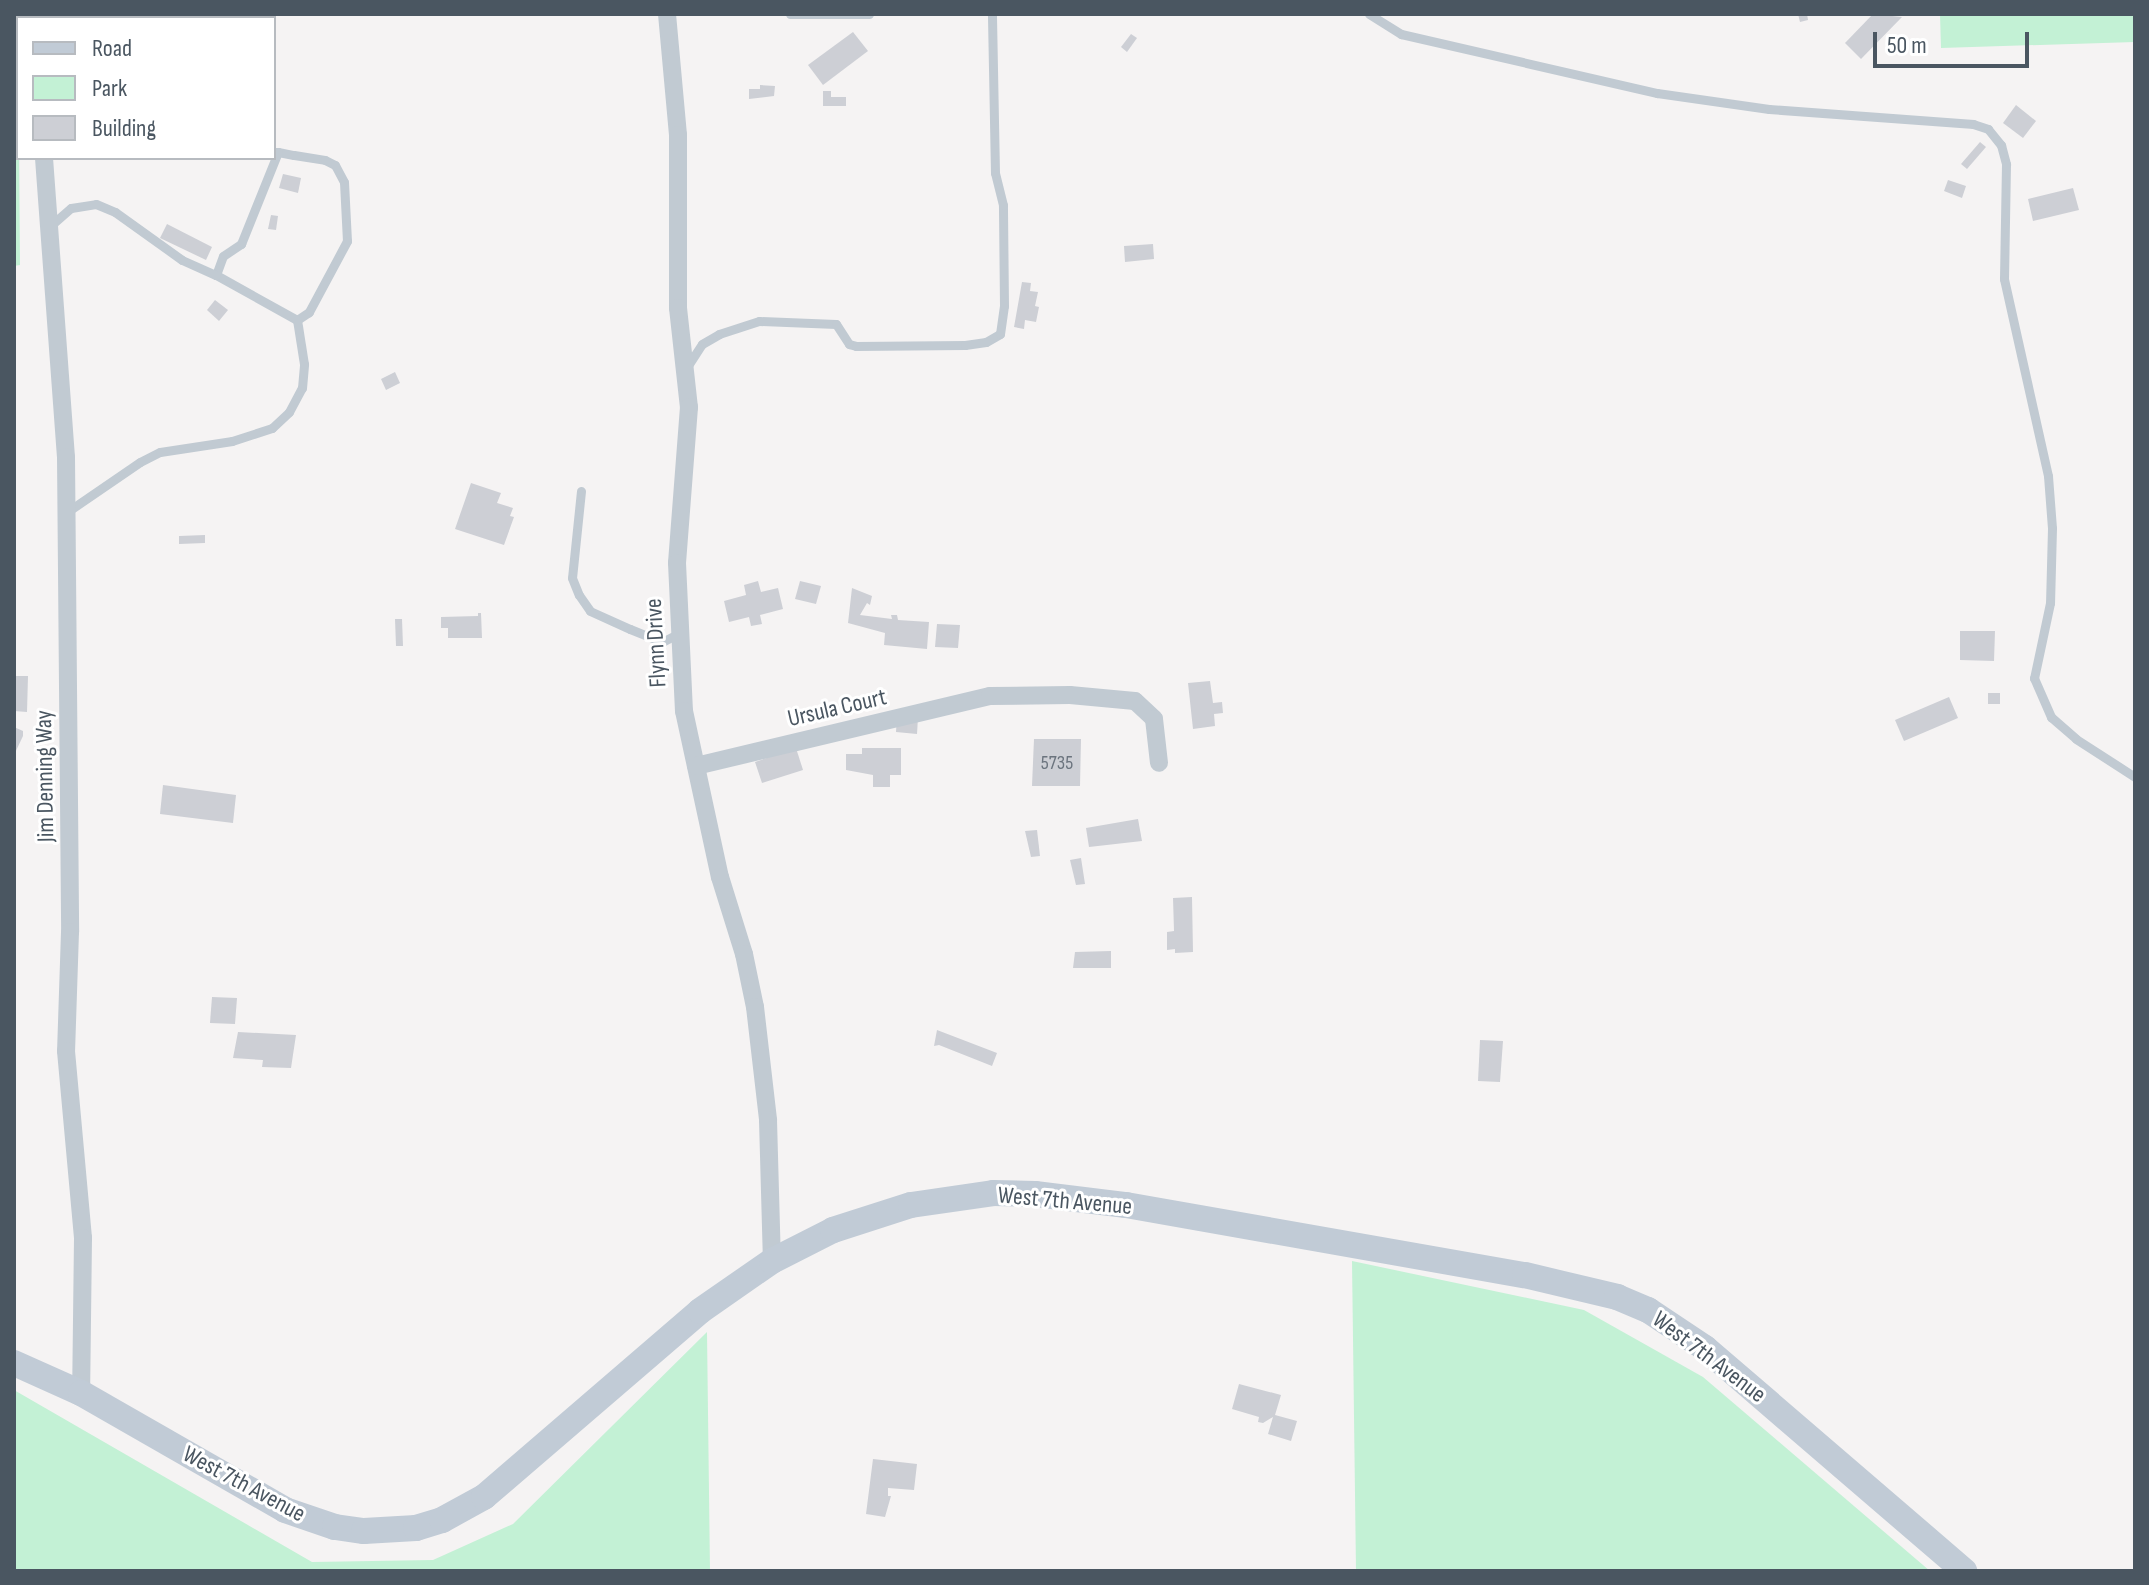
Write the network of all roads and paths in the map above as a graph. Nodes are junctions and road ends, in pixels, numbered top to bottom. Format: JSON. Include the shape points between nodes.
{"nodes":[{"id":1,"x":667,"y":14,"type":"edge"},
{"id":2,"x":790,"y":14,"type":"edge"},
{"id":3,"x":869,"y":14,"type":"edge"},
{"id":4,"x":992,"y":14,"type":"edge"},
{"id":5,"x":1369,"y":14,"type":"edge"},
{"id":6,"x":276,"y":152,"type":"edge"},
{"id":7,"x":44,"y":160,"type":"edge"},
{"id":8,"x":273,"y":160,"type":"edge"},
{"id":9,"x":49,"y":227,"type":"junction"},
{"id":10,"x":216,"y":275,"type":"junction"},
{"id":11,"x":297,"y":320,"type":"junction"},
{"id":12,"x":685,"y":370,"type":"junction"},
{"id":13,"x":581,"y":491,"type":"dead end"},
{"id":14,"x":67,"y":512,"type":"junction"},
{"id":15,"x":678,"y":634,"type":"junction"},
{"id":16,"x":1159,"y":763,"type":"dead end"},
{"id":17,"x":696,"y":766,"type":"junction"},
{"id":18,"x":2135,"y":777,"type":"edge"},
{"id":19,"x":772,"y":1261,"type":"junction"},
{"id":20,"x":14,"y":1363,"type":"edge"},
{"id":21,"x":81,"y":1393,"type":"junction"},
{"id":22,"x":1964,"y":1571,"type":"edge"}],
"edges":[{"from":1,"to":12,"type":"street","name":"Flynn Drive","via":[[678,135],[678,308]]},
{"from":2,"to":3,"type":"lane"},
{"from":4,"to":12,"type":"lane","via":[[995,173],[1003,205],[1000,334],[965,345],[856,346],[836,324],[759,321],[702,344]]},
{"from":5,"to":18,"type":"lane","via":[[1413,37],[1657,93],[1988,129],[2001,145],[2006,164],[2004,279],[2048,476],[2050,603],[2034,678],[2051,717]]},
{"from":6,"to":11,"type":"lane","via":[[335,165],[344,182],[347,241],[309,312]]},
{"from":7,"to":9,"type":"street","name":"Jim Denning Way"},
{"from":8,"to":10,"type":"lane","via":[[241,244],[223,256]]},
{"from":9,"to":10,"type":"lane","via":[[71,208],[96,204],[182,260]]},
{"from":9,"to":14,"type":"street","name":"Jim Denning Way"},
{"from":10,"to":11,"type":"lane"},
{"from":11,"to":14,"type":"lane","via":[[302,388],[272,428],[232,441],[160,452]]},
{"from":12,"to":15,"type":"street","name":"Flynn Drive","via":[[689,407],[677,563]]},
{"from":13,"to":15,"type":"lane","via":[[572,578],[584,603],[590,611],[662,642]]},
{"from":14,"to":21,"type":"street","name":"Jim Denning Way","via":[[66,1051],[83,1238]]},
{"from":15,"to":17,"type":"street","name":"Flynn Drive","via":[[684,711]]},
{"from":16,"to":17,"type":"street","name":"Ursula Court","via":[[1154,719],[1135,701],[1112,696],[990,696]]},
{"from":17,"to":19,"type":"street","name":"Flynn Drive","via":[[757,1019],[768,1120]]},
{"from":19,"to":21,"type":"main road","name":"West 7th Avenue","via":[[700,1311],[484,1497],[416,1528],[364,1531],[285,1510]]},
{"from":19,"to":22,"type":"main road","name":"West 7th Avenue","via":[[833,1230],[911,1205],[993,1193],[1035,1194],[1126,1205],[1576,1286],[1648,1310],[1705,1348]]},
{"from":20,"to":21,"type":"main road","name":"West 7th Avenue"}]}
